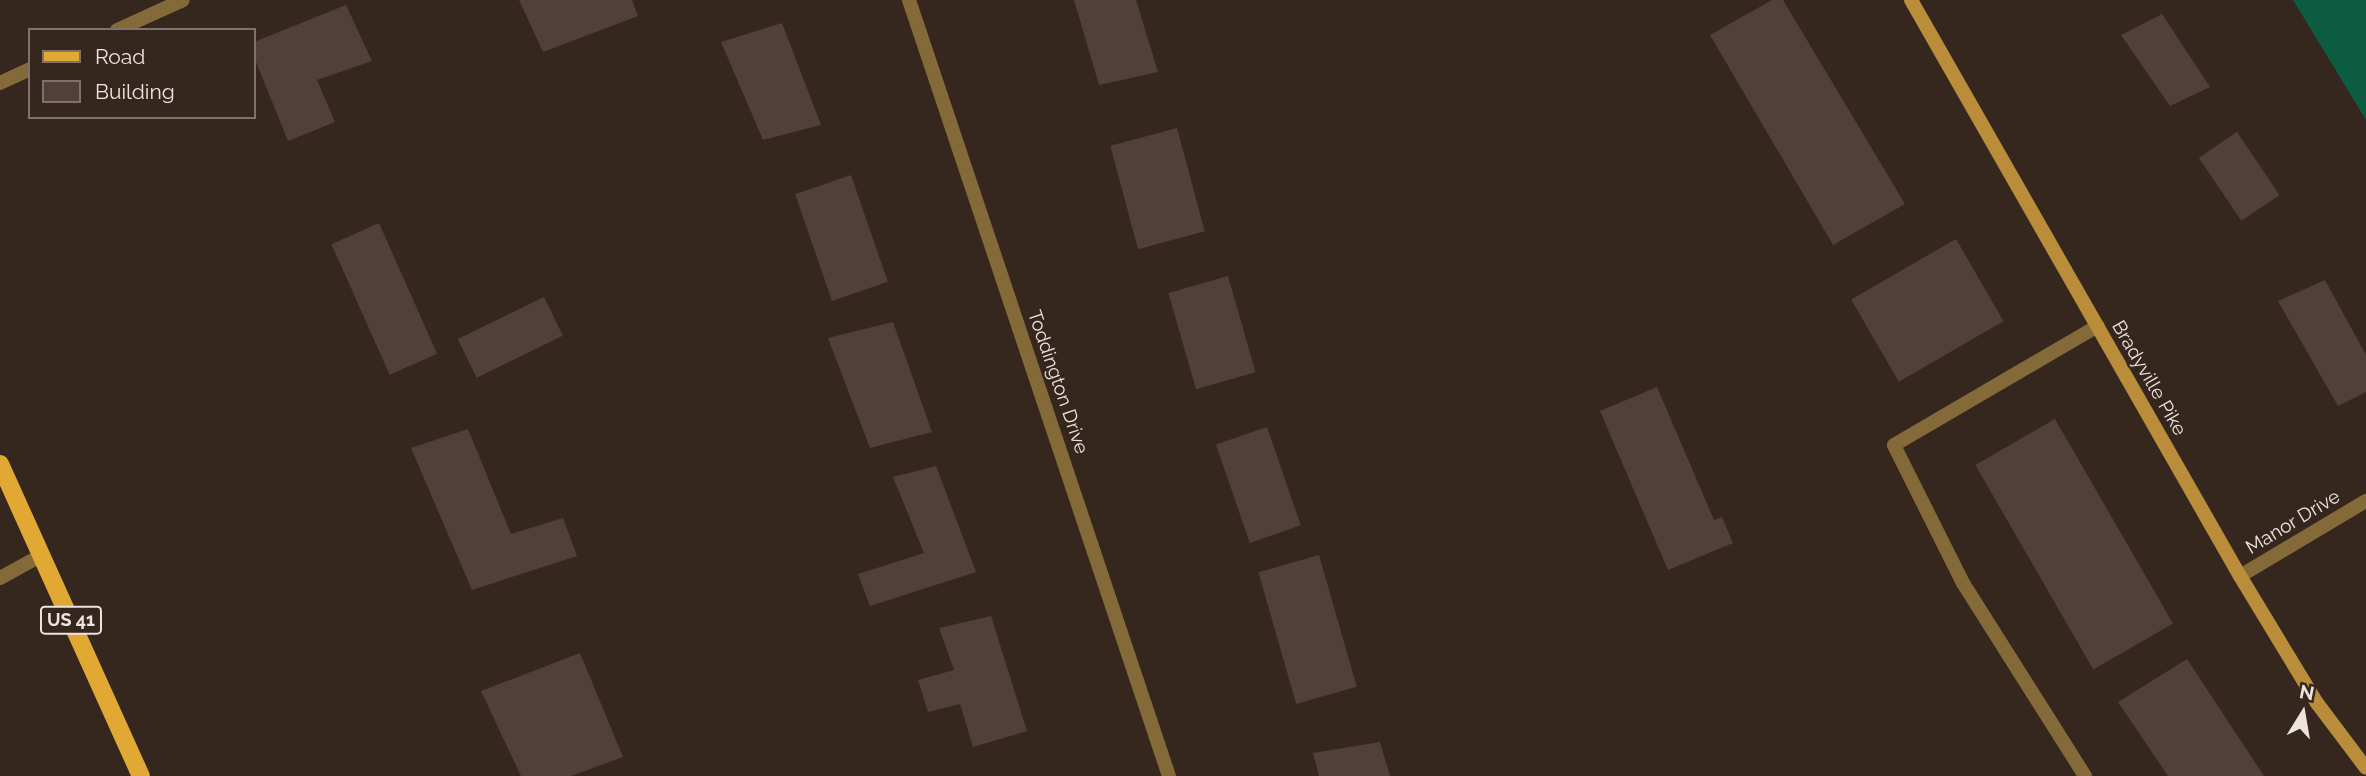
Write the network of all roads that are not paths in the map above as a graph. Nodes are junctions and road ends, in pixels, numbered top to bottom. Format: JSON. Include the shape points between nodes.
{"nodes":[{"id":1,"x":183,"y":0,"type":"edge"},
{"id":2,"x":909,"y":0,"type":"edge"},
{"id":3,"x":1910,"y":0,"type":"edge"},
{"id":4,"x":121,"y":28,"type":"edge"},
{"id":5,"x":28,"y":70,"type":"edge"},
{"id":6,"x":0,"y":83,"type":"edge"},
{"id":7,"x":2098,"y":326,"type":"junction"},
{"id":8,"x":0,"y":464,"type":"edge"},
{"id":9,"x":2366,"y":501,"type":"edge"},
{"id":10,"x":42,"y":555,"type":"junction"},
{"id":11,"x":2240,"y":576,"type":"junction"},
{"id":12,"x":0,"y":578,"type":"edge"},
{"id":13,"x":2366,"y":768,"type":"edge"},
{"id":14,"x":141,"y":776,"type":"edge"},
{"id":15,"x":1169,"y":776,"type":"edge"},
{"id":16,"x":2085,"y":776,"type":"edge"}],
"edges":[{"from":1,"to":4,"type":"street"},
{"from":2,"to":15,"type":"street","name":"Toddington Drive"},
{"from":3,"to":7,"type":"main road","name":"Bradyville Pike"},
{"from":5,"to":6,"type":"street"},
{"from":7,"to":11,"type":"main road","name":"Bradyville Pike"},
{"from":7,"to":16,"type":"street","via":[[1894,445],[1963,583]]},
{"from":8,"to":10,"type":"main road","number":"US 41"},
{"from":9,"to":11,"type":"street","name":"Manor Drive"},
{"from":10,"to":12,"type":"street"},
{"from":10,"to":14,"type":"main road","number":"US 41"},
{"from":11,"to":13,"type":"main road","name":"Bradyville Pike","via":[[2317,703]]}]}
